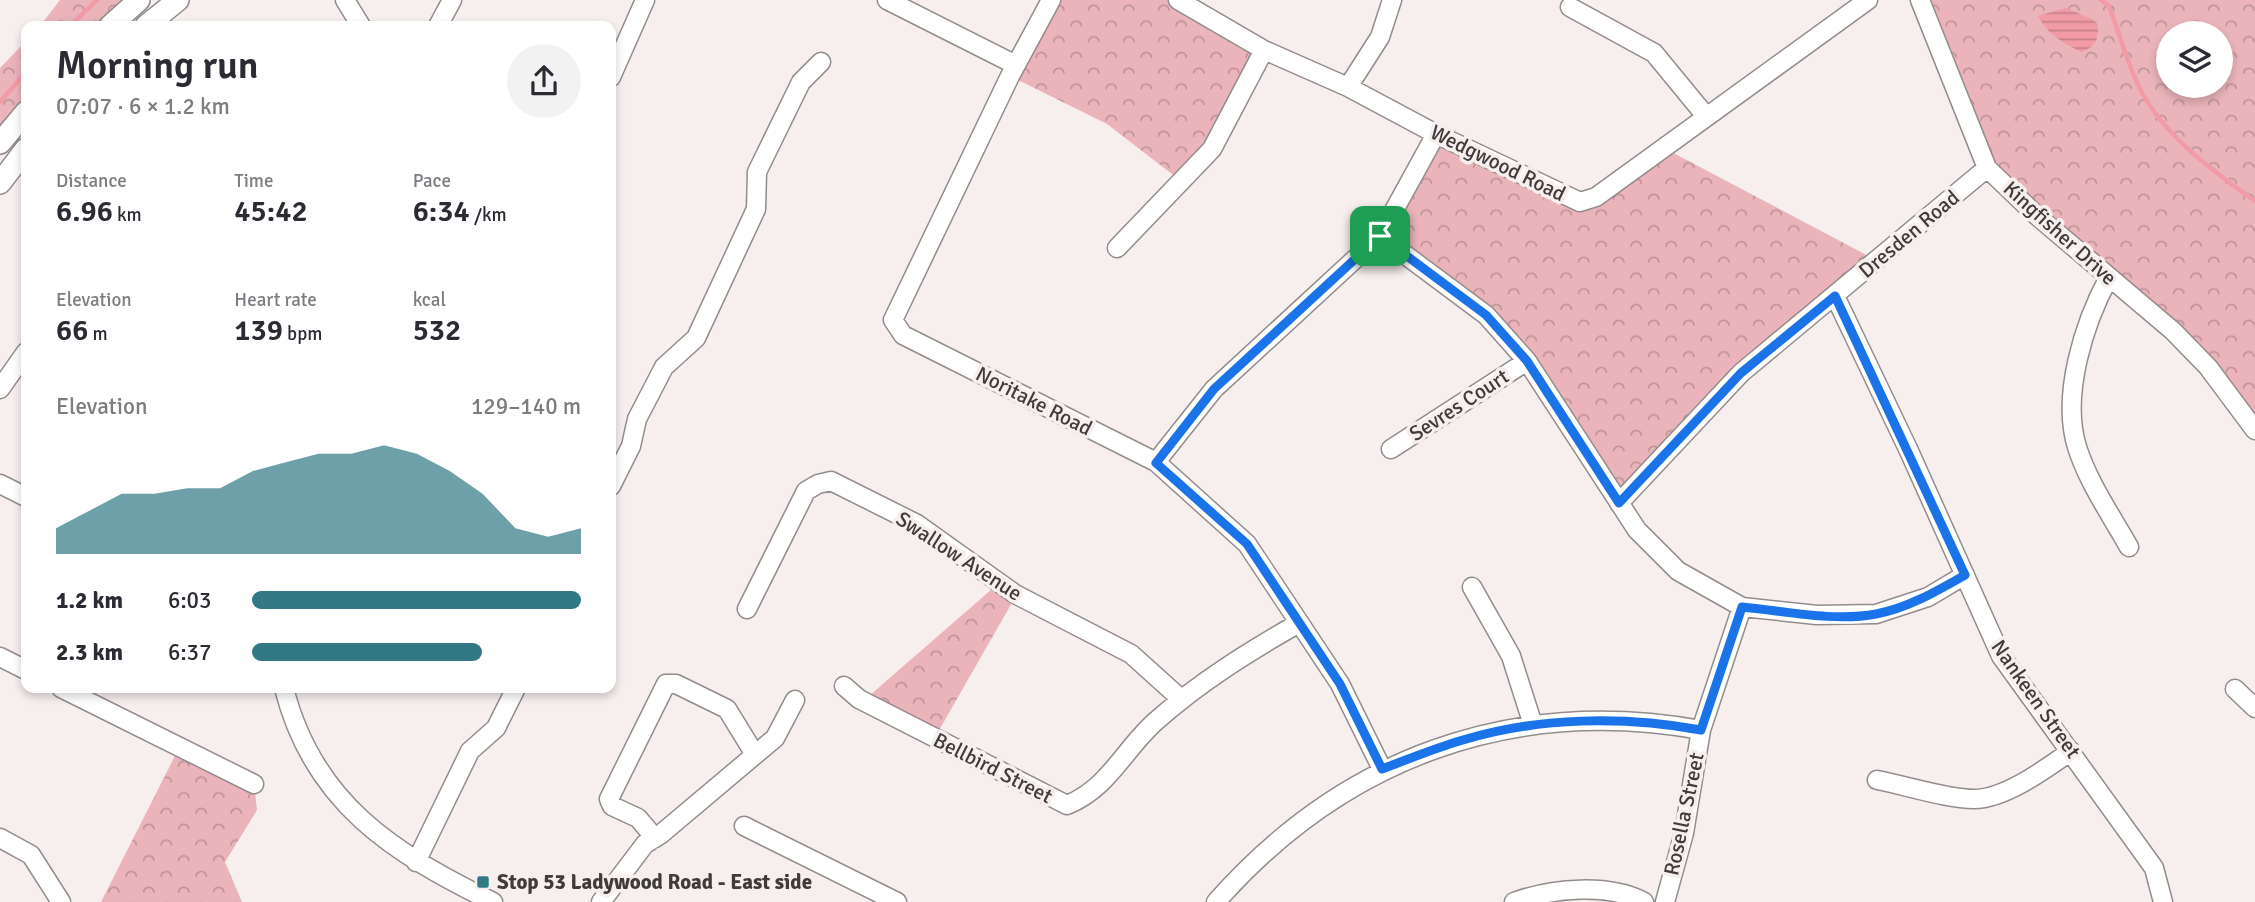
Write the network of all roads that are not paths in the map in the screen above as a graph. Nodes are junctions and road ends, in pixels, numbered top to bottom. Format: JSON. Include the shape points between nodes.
{"nodes":[{"id":1,"x":139,"y":0,"type":"edge"},
{"id":2,"x":178,"y":0,"type":"edge"},
{"id":3,"x":345,"y":0,"type":"edge"},
{"id":4,"x":452,"y":0,"type":"edge"},
{"id":5,"x":645,"y":0,"type":"edge"},
{"id":6,"x":887,"y":0,"type":"edge"},
{"id":7,"x":1051,"y":0,"type":"edge"},
{"id":8,"x":1178,"y":0,"type":"edge"},
{"id":9,"x":1392,"y":0,"type":"edge"},
{"id":10,"x":1868,"y":0,"type":"edge"},
{"id":11,"x":1920,"y":0,"type":"edge"},
{"id":12,"x":1570,"y":7,"type":"dead end"},
{"id":13,"x":116,"y":21,"type":"edge"},
{"id":14,"x":152,"y":21,"type":"edge"},
{"id":15,"x":358,"y":21,"type":"edge"},
{"id":16,"x":441,"y":21,"type":"edge"},
{"id":17,"x":1264,"y":50,"type":"junction"},
{"id":18,"x":821,"y":62,"type":"dead end"},
{"id":19,"x":1016,"y":65,"type":"junction"},
{"id":20,"x":616,"y":66,"type":"edge"},
{"id":21,"x":1348,"y":88,"type":"junction"},
{"id":22,"x":1705,"y":115,"type":"junction"},
{"id":23,"x":21,"y":118,"type":"edge"},
{"id":24,"x":1436,"y":134,"type":"junction"},
{"id":25,"x":0,"y":143,"type":"edge"},
{"id":26,"x":21,"y":156,"type":"edge"},
{"id":27,"x":1987,"y":169,"type":"junction"},
{"id":28,"x":0,"y":183,"type":"edge"},
{"id":29,"x":1380,"y":236,"type":"junction"},
{"id":30,"x":1117,"y":248,"type":"dead end"},
{"id":31,"x":2109,"y":277,"type":"junction"},
{"id":32,"x":1835,"y":296,"type":"junction"},
{"id":33,"x":21,"y":359,"type":"edge"},
{"id":34,"x":1527,"y":361,"type":"junction"},
{"id":35,"x":0,"y":390,"type":"edge"},
{"id":36,"x":2255,"y":430,"type":"edge"},
{"id":37,"x":1391,"y":449,"type":"dead end"},
{"id":38,"x":1156,"y":463,"type":"junction"},
{"id":39,"x":616,"y":476,"type":"edge"},
{"id":40,"x":0,"y":484,"type":"edge"},
{"id":41,"x":21,"y":494,"type":"edge"},
{"id":42,"x":1619,"y":503,"type":"junction"},
{"id":43,"x":2129,"y":547,"type":"dead end"},
{"id":44,"x":1965,"y":575,"type":"junction"},
{"id":45,"x":1472,"y":587,"type":"dead end"},
{"id":46,"x":1742,"y":607,"type":"junction"},
{"id":47,"x":747,"y":609,"type":"dead end"},
{"id":48,"x":1299,"y":623,"type":"junction"},
{"id":49,"x":0,"y":657,"type":"edge"},
{"id":50,"x":21,"y":668,"type":"edge"},
{"id":51,"x":844,"y":685,"type":"dead end"},
{"id":52,"x":2235,"y":689,"type":"dead end"},
{"id":53,"x":71,"y":693,"type":"edge"},
{"id":54,"x":286,"y":693,"type":"edge"},
{"id":55,"x":514,"y":693,"type":"edge"},
{"id":56,"x":1181,"y":699,"type":"junction"},
{"id":57,"x":796,"y":700,"type":"dead end"},
{"id":58,"x":2255,"y":708,"type":"edge"},
{"id":59,"x":1533,"y":725,"type":"junction"},
{"id":60,"x":1701,"y":730,"type":"junction"},
{"id":61,"x":2071,"y":751,"type":"junction"},
{"id":62,"x":754,"y":753,"type":"junction"},
{"id":63,"x":1382,"y":769,"type":"junction"},
{"id":64,"x":1877,"y":780,"type":"dead end"},
{"id":65,"x":254,"y":784,"type":"dead end"},
{"id":66,"x":744,"y":826,"type":"dead end"},
{"id":67,"x":0,"y":838,"type":"edge"},
{"id":68,"x":655,"y":838,"type":"junction"},
{"id":69,"x":416,"y":862,"type":"junction"},
{"id":70,"x":57,"y":901,"type":"edge"},
{"id":71,"x":493,"y":902,"type":"edge"},
{"id":72,"x":601,"y":902,"type":"edge"},
{"id":73,"x":897,"y":902,"type":"edge"},
{"id":74,"x":1216,"y":902,"type":"edge"},
{"id":75,"x":1514,"y":902,"type":"edge"},
{"id":76,"x":1644,"y":902,"type":"edge"},
{"id":77,"x":1665,"y":902,"type":"edge"},
{"id":78,"x":2163,"y":902,"type":"edge"}],
"edges":[{"from":1,"to":13,"type":"main road"},
{"from":2,"to":14,"type":"main road"},
{"from":3,"to":15,"type":"street"},
{"from":4,"to":16,"type":"street"},
{"from":5,"to":20,"type":"street"},
{"from":6,"to":19,"type":"street"},
{"from":7,"to":19,"type":"street","name":"Noritake Road"},
{"from":8,"to":17,"type":"street","name":"Wedgwood Road"},
{"from":9,"to":21,"type":"street","via":[[1380,37]]},
{"from":10,"to":22,"type":"street","name":"Wedgwood Road"},
{"from":11,"to":27,"type":"street","name":"Kingfisher Drive"},
{"from":12,"to":22,"type":"street","via":[[1654,53]]},
{"from":17,"to":21,"type":"street","name":"Wedgwood Road"},
{"from":17,"to":30,"type":"street","via":[[1212,149]]},
{"from":18,"to":39,"type":"street","via":[[801,82],[757,172],[756,209],[695,338],[664,367],[637,419],[631,446]]},
{"from":19,"to":38,"type":"street","name":"Noritake Road","via":[[893,320],[903,335]]},
{"from":21,"to":24,"type":"street","name":"Wedgwood Road"},
{"from":22,"to":24,"type":"street","name":"Wedgwood Road","via":[[1596,197],[1580,202]]},
{"from":23,"to":25,"type":"main road"},
{"from":24,"to":29,"type":"street"},
{"from":26,"to":28,"type":"main road"},
{"from":27,"to":31,"type":"street","name":"Kingfisher Drive"},
{"from":27,"to":32,"type":"street","name":"Dresden Road"},
{"from":29,"to":34,"type":"street","via":[[1486,315]]},
{"from":29,"to":38,"type":"street","via":[[1214,389]]},
{"from":31,"to":36,"type":"street","name":"Kingfisher Drive","via":[[2208,367]]},
{"from":31,"to":43,"type":"street","via":[[2090,312],[2072,390],[2075,431],[2086,469]]},
{"from":32,"to":42,"type":"street","name":"Dresden Road","via":[[1741,373]]},
{"from":32,"to":44,"type":"street","name":"Nankeen Street"},
{"from":33,"to":35,"type":"street"},
{"from":34,"to":37,"type":"street","name":"Sevres Court"},
{"from":34,"to":42,"type":"street"},
{"from":38,"to":48,"type":"street","name":"Noritake Road","via":[[1247,544]]},
{"from":40,"to":41,"type":"street"},
{"from":42,"to":46,"type":"street","via":[[1637,530],[1678,571]]},
{"from":44,"to":46,"type":"street","via":[[1928,597],[1876,614],[1817,615]]},
{"from":44,"to":61,"type":"street","name":"Nankeen Street","via":[[2001,656]]},
{"from":45,"to":59,"type":"street","via":[[1511,656]]},
{"from":46,"to":60,"type":"street","name":"Rosella Street"},
{"from":47,"to":56,"type":"street","name":"Swallow Avenue","via":[[806,491],[831,481],[917,524],[1015,594],[1131,654]]},
{"from":48,"to":56,"type":"street","name":"Bellbird Street","via":[[1207,678]]},
{"from":48,"to":63,"type":"street","name":"Noritake Road","via":[[1340,684]]},
{"from":49,"to":50,"type":"street"},
{"from":51,"to":56,"type":"street","name":"Bellbird Street","via":[[859,699],[1067,805],[1089,796],[1153,723]]},
{"from":52,"to":58,"type":"street"},
{"from":53,"to":65,"type":"street"},
{"from":54,"to":69,"type":"street","via":[[305,750],[331,789],[350,812]]},
{"from":55,"to":69,"type":"street","via":[[496,728],[471,751]]},
{"from":57,"to":62,"type":"street","via":[[775,738]]},
{"from":59,"to":60,"type":"street","via":[[1653,721]]},
{"from":59,"to":63,"type":"street","via":[[1464,739]]},
{"from":60,"to":77,"type":"street","name":"Rosella Street","via":[[1684,833]]},
{"from":61,"to":64,"type":"street","via":[[2036,775],[1973,799]]},
{"from":61,"to":78,"type":"street","name":"Nankeen Street","via":[[2154,868]]},
{"from":62,"to":68,"type":"street"},
{"from":62,"to":68,"type":"street","via":[[727,709],[676,684],[666,684],[609,799],[612,806],[638,818]]},
{"from":63,"to":74,"type":"street","via":[[1324,803],[1278,838]]},
{"from":66,"to":73,"type":"street"},
{"from":67,"to":70,"type":"street","via":[[31,855]]},
{"from":68,"to":72,"type":"street","via":[[645,844]]},
{"from":69,"to":71,"type":"street"},
{"from":75,"to":76,"type":"street","via":[[1558,893],[1605,891],[1626,892]]}]}
